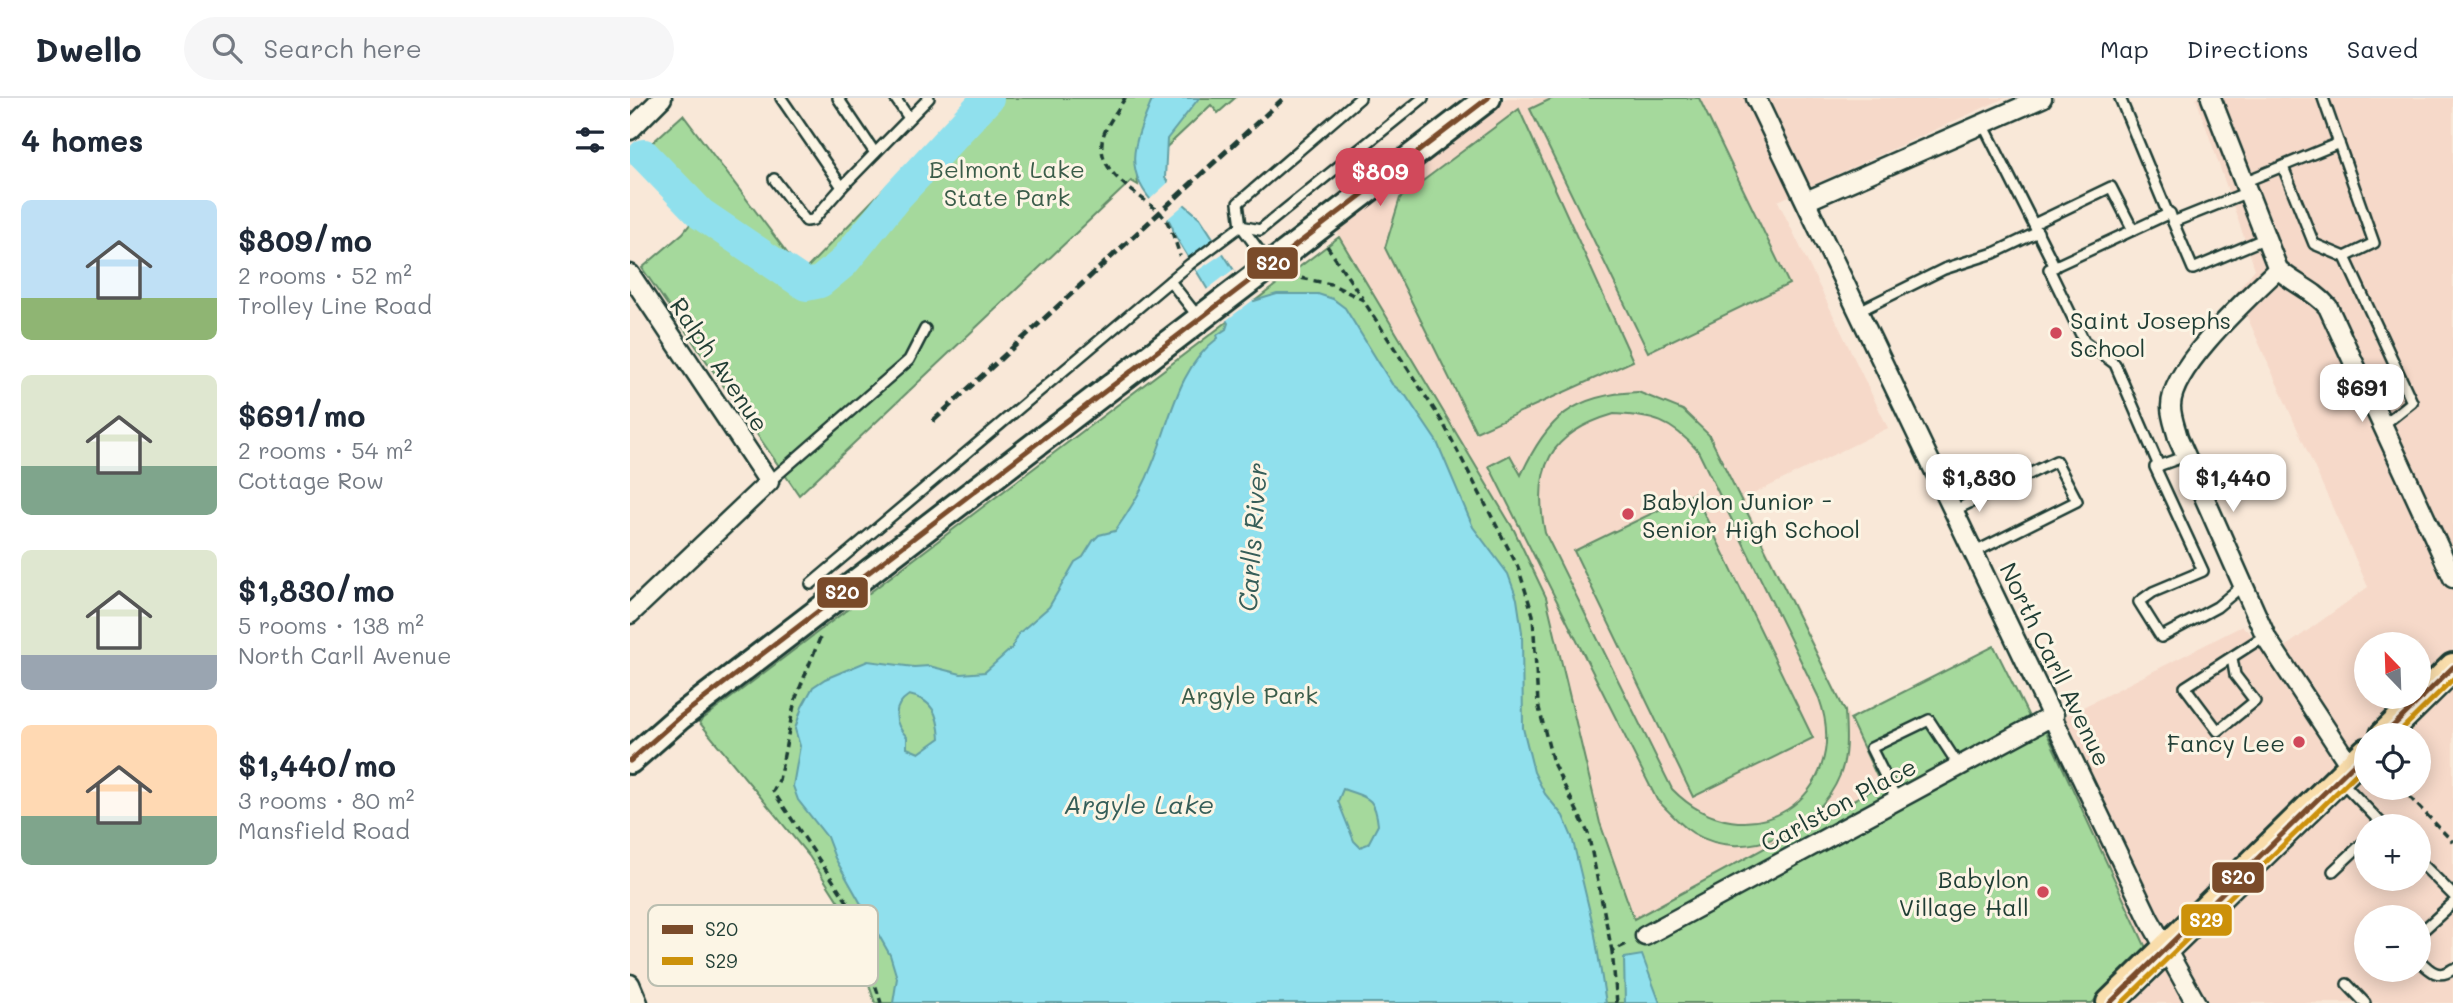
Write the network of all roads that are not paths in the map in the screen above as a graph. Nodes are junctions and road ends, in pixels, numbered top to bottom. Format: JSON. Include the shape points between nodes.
{"nodes":[{"id":1,"x":662,"y":98,"type":"edge"},
{"id":2,"x":781,"y":98,"type":"edge"},
{"id":3,"x":838,"y":98,"type":"edge"},
{"id":4,"x":895,"y":98,"type":"edge"},
{"id":5,"x":929,"y":98,"type":"edge"},
{"id":6,"x":1360,"y":98,"type":"edge"},
{"id":7,"x":1423,"y":98,"type":"edge"},
{"id":8,"x":1488,"y":98,"type":"edge"},
{"id":9,"x":1756,"y":98,"type":"edge"},
{"id":10,"x":2042,"y":98,"type":"edge"},
{"id":11,"x":2120,"y":98,"type":"edge"},
{"id":12,"x":2211,"y":98,"type":"edge"},
{"id":13,"x":2323,"y":98,"type":"edge"},
{"id":14,"x":909,"y":118,"type":"junction"},
{"id":15,"x":1983,"y":124,"type":"junction"},
{"id":16,"x":630,"y":130,"type":"edge"},
{"id":17,"x":2339,"y":143,"type":"junction"},
{"id":18,"x":875,"y":153,"type":"junction"},
{"id":19,"x":2283,"y":166,"type":"junction"},
{"id":20,"x":774,"y":179,"type":"dead end"},
{"id":21,"x":842,"y":187,"type":"junction"},
{"id":22,"x":2246,"y":187,"type":"junction"},
{"id":23,"x":1806,"y":201,"type":"junction"},
{"id":24,"x":2171,"y":218,"type":"junction"},
{"id":25,"x":1241,"y":226,"type":"junction"},
{"id":26,"x":2036,"y":228,"type":"junction"},
{"id":27,"x":2133,"y":230,"type":"junction"},
{"id":28,"x":2266,"y":239,"type":"junction"},
{"id":29,"x":2345,"y":257,"type":"junction"},
{"id":30,"x":2055,"y":267,"type":"junction"},
{"id":31,"x":2278,"y":269,"type":"junction"},
{"id":32,"x":1278,"y":270,"type":"junction"},
{"id":33,"x":630,"y":274,"type":"edge"},
{"id":34,"x":1170,"y":281,"type":"junction"},
{"id":35,"x":1859,"y":311,"type":"junction"},
{"id":36,"x":1206,"y":313,"type":"junction"},
{"id":37,"x":925,"y":329,"type":"dead end"},
{"id":38,"x":2384,"y":425,"type":"junction"},
{"id":39,"x":2186,"y":456,"type":"junction"},
{"id":40,"x":2158,"y":466,"type":"junction"},
{"id":41,"x":769,"y":482,"type":"junction"},
{"id":42,"x":1955,"y":510,"type":"junction"},
{"id":43,"x":1975,"y":552,"type":"junction"},
{"id":44,"x":2453,"y":578,"type":"edge"},
{"id":45,"x":811,"y":584,"type":"dead end"},
{"id":46,"x":2243,"y":585,"type":"junction"},
{"id":47,"x":630,"y":614,"type":"edge"},
{"id":48,"x":2266,"y":635,"type":"junction"},
{"id":49,"x":2232,"y":658,"type":"junction"},
{"id":50,"x":2453,"y":667,"type":"edge"},
{"id":51,"x":2054,"y":715,"type":"junction"},
{"id":52,"x":2396,"y":723,"type":"edge"},
{"id":53,"x":630,"y":761,"type":"edge"},
{"id":54,"x":1959,"y":766,"type":"junction"},
{"id":55,"x":2352,"y":766,"type":"edge"},
{"id":56,"x":1897,"y":800,"type":"junction"},
{"id":57,"x":2376,"y":814,"type":"edge"},
{"id":58,"x":2354,"y":852,"type":"edge"},
{"id":59,"x":2333,"y":872,"type":"dead end"},
{"id":60,"x":2431,"y":873,"type":"edge"},
{"id":61,"x":2453,"y":895,"type":"edge"},
{"id":62,"x":2453,"y":903,"type":"edge"},
{"id":63,"x":2431,"y":922,"type":"edge"},
{"id":64,"x":1645,"y":936,"type":"road end"},
{"id":65,"x":2165,"y":949,"type":"junction"},
{"id":66,"x":2453,"y":969,"type":"edge"},
{"id":67,"x":2431,"y":972,"type":"edge"},
{"id":68,"x":630,"y":984,"type":"edge"},
{"id":69,"x":2347,"y":984,"type":"dead end"},
{"id":70,"x":638,"y":1003,"type":"edge"},
{"id":71,"x":2110,"y":1003,"type":"edge"},
{"id":72,"x":2196,"y":1003,"type":"edge"},
{"id":73,"x":2365,"y":1003,"type":"edge"}],
"edges":[{"from":1,"to":16,"type":"street"},
{"from":2,"to":21,"type":"lane"},
{"from":3,"to":18,"type":"lane"},
{"from":4,"to":14,"type":"lane"},
{"from":5,"to":14,"type":"lane"},
{"from":6,"to":25,"type":"lane","via":[[1238,203]]},
{"from":7,"to":25,"type":"lane","via":[[1260,230]]},
{"from":8,"to":32,"type":"main road"},
{"from":9,"to":23,"type":"street","name":"North Carll Avenue"},
{"from":10,"to":15,"type":"street"},
{"from":11,"to":24,"type":"lane"},
{"from":12,"to":22,"type":"street"},
{"from":13,"to":17,"type":"lane"},
{"from":14,"to":18,"type":"lane"},
{"from":15,"to":23,"type":"street"},
{"from":15,"to":26,"type":"lane"},
{"from":17,"to":19,"type":"lane"},
{"from":17,"to":29,"type":"lane","via":[[2374,243]]},
{"from":18,"to":21,"type":"lane"},
{"from":19,"to":22,"type":"lane"},
{"from":19,"to":29,"type":"lane","via":[[2314,244]]},
{"from":20,"to":21,"type":"lane","via":[[806,221],[813,220]]},
{"from":22,"to":24,"type":"lane"},
{"from":22,"to":28,"type":"street"},
{"from":23,"to":35,"type":"street","name":"North Carll Avenue"},
{"from":24,"to":27,"type":"lane"},
{"from":24,"to":28,"type":"lane","via":[[2193,269]]},
{"from":25,"to":32,"type":"lane"},
{"from":25,"to":34,"type":"lane"},
{"from":26,"to":27,"type":"lane","via":[[2111,187]]},
{"from":26,"to":30,"type":"lane"},
{"from":26,"to":35,"type":"lane","via":[[1994,253],[1944,269]]},
{"from":27,"to":30,"type":"lane"},
{"from":28,"to":31,"type":"street"},
{"from":29,"to":38,"type":"lane","via":[[2412,402]]},
{"from":30,"to":40,"type":"lane","via":[[2049,269],[2084,341],[2115,364]]},
{"from":31,"to":38,"type":"street","via":[[2328,306]]},
{"from":31,"to":39,"type":"street","via":[[2221,325],[2178,379],[2171,406]]},
{"from":32,"to":36,"type":"main road","via":[[1244,283]]},
{"from":33,"to":41,"type":"street","name":"Ralph Avenue"},
{"from":34,"to":36,"type":"lane"},
{"from":34,"to":45,"type":"lane"},
{"from":35,"to":42,"type":"street","name":"North Carll Avenue"},
{"from":36,"to":53,"type":"main road","via":[[680,717]]},
{"from":37,"to":41,"type":"lane","via":[[909,360]]},
{"from":38,"to":44,"type":"street"},
{"from":39,"to":40,"type":"lane"},
{"from":39,"to":46,"type":"street"},
{"from":40,"to":46,"type":"lane","via":[[2203,571],[2139,602],[2161,637],[2217,607]]},
{"from":41,"to":47,"type":"street"},
{"from":42,"to":43,"type":"street","name":"North Carll Avenue"},
{"from":42,"to":43,"type":"lane","via":[[2056,461],[2077,501]]},
{"from":43,"to":51,"type":"street","name":"North Carll Avenue"},
{"from":46,"to":48,"type":"street"},
{"from":48,"to":49,"type":"lane"},
{"from":48,"to":55,"type":"street"},
{"from":49,"to":49,"type":"lane","via":[[2185,687],[2218,731],[2255,701],[2235,675]]},
{"from":50,"to":52,"type":"main road"},
{"from":51,"to":54,"type":"street","name":"Carlston Place"},
{"from":51,"to":65,"type":"street","name":"North Carll Avenue"},
{"from":54,"to":56,"type":"street","name":"Carlston Place"},
{"from":54,"to":56,"type":"lane","via":[[1929,720],[1871,748]]},
{"from":55,"to":57,"type":"lane"},
{"from":55,"to":65,"type":"main road"},
{"from":56,"to":64,"type":"street","name":"Carlston Place"},
{"from":58,"to":59,"type":"lane"},
{"from":60,"to":61,"type":"lane"},
{"from":62,"to":63,"type":"lane"},
{"from":65,"to":71,"type":"main road"},
{"from":65,"to":72,"type":"street","name":"North Carll Avenue"},
{"from":66,"to":67,"type":"lane","via":[[2441,975]]},
{"from":68,"to":70,"type":"street"},
{"from":69,"to":73,"type":"lane"}]}
